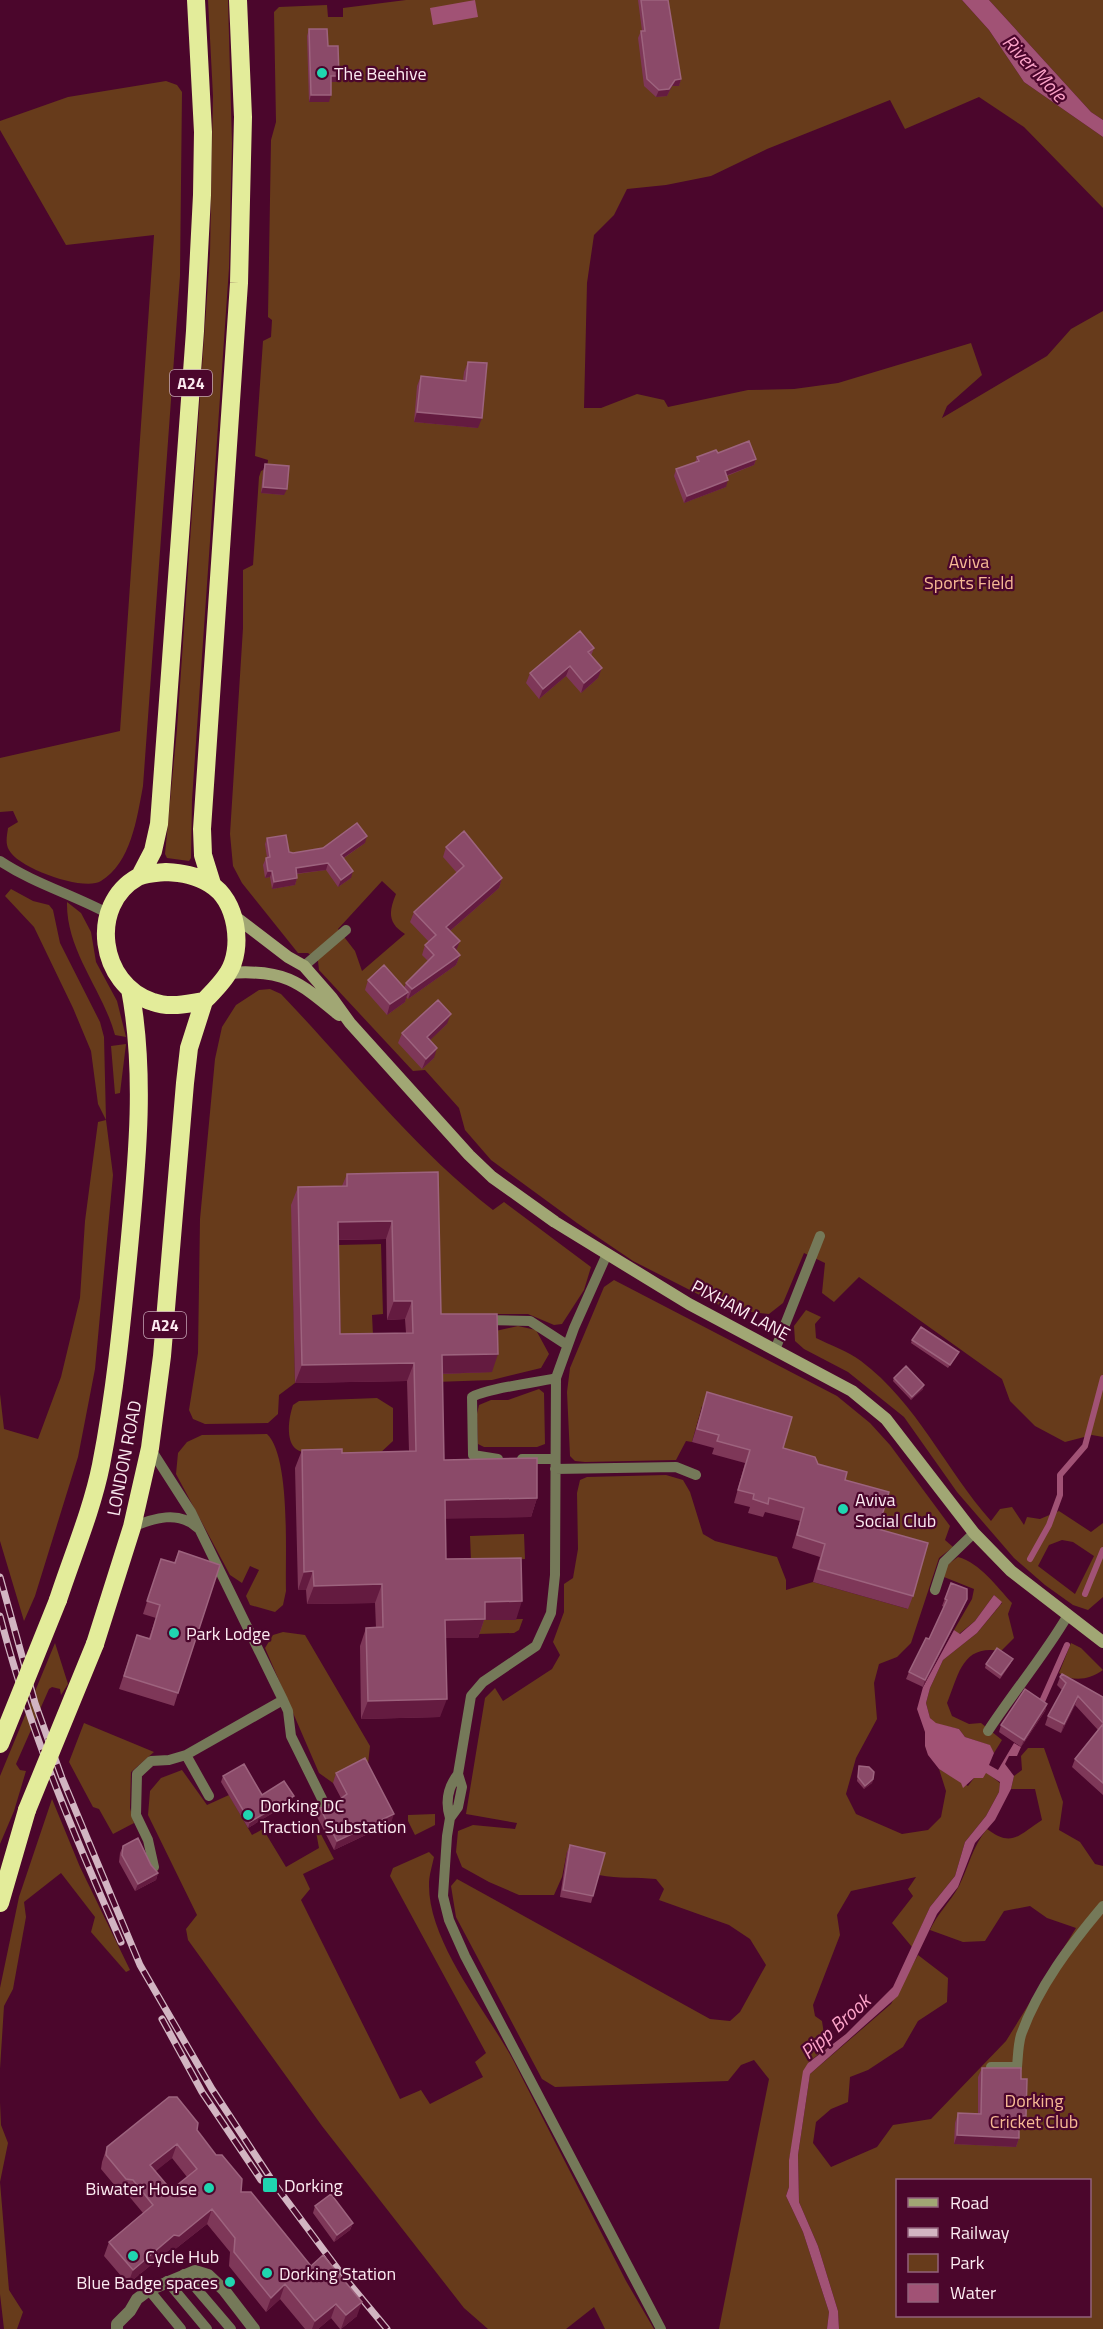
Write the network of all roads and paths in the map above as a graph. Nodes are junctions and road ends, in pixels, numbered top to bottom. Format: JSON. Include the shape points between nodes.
{"nodes":[{"id":1,"x":196,"y":0,"type":"edge"},
{"id":2,"x":238,"y":0,"type":"edge"},
{"id":3,"x":0,"y":861,"type":"edge"},
{"id":4,"x":140,"y":876,"type":"junction"},
{"id":5,"x":212,"y":884,"type":"junction"},
{"id":6,"x":107,"y":913,"type":"junction"},
{"id":7,"x":233,"y":915,"type":"junction"},
{"id":8,"x":346,"y":930,"type":"dead end"},
{"id":9,"x":304,"y":966,"type":"junction"},
{"id":10,"x":229,"y":973,"type":"junction"},
{"id":11,"x":130,"y":989,"type":"junction"},
{"id":12,"x":204,"y":1001,"type":"junction"},
{"id":13,"x":350,"y":1023,"type":"junction"},
{"id":14,"x":820,"y":1236,"type":"dead end"},
{"id":15,"x":607,"y":1254,"type":"junction"},
{"id":16,"x":476,"y":1320,"type":"edge"},
{"id":17,"x":567,"y":1345,"type":"junction"},
{"id":18,"x":776,"y":1350,"type":"junction"},
{"id":19,"x":556,"y":1378,"type":"junction"},
{"id":20,"x":150,"y":1448,"type":"junction"},
{"id":21,"x":555,"y":1464,"type":"junction"},
{"id":22,"x":696,"y":1475,"type":"dead end"},
{"id":23,"x":132,"y":1527,"type":"junction"},
{"id":24,"x":200,"y":1531,"type":"junction"},
{"id":25,"x":974,"y":1533,"type":"junction"},
{"id":26,"x":934,"y":1590,"type":"dead end"},
{"id":27,"x":1068,"y":1614,"type":"junction"},
{"id":28,"x":1103,"y":1642,"type":"edge"},
{"id":29,"x":283,"y":1700,"type":"junction"},
{"id":30,"x":988,"y":1731,"type":"dead end"},
{"id":31,"x":0,"y":1744,"type":"edge"},
{"id":32,"x":186,"y":1755,"type":"junction"},
{"id":33,"x":458,"y":1774,"type":"junction"},
{"id":34,"x":209,"y":1796,"type":"dead end"},
{"id":35,"x":326,"y":1807,"type":"edge"},
{"id":36,"x":450,"y":1818,"type":"junction"},
{"id":37,"x":154,"y":1867,"type":"edge"},
{"id":38,"x":0,"y":1902,"type":"edge"},
{"id":39,"x":1103,"y":1906,"type":"edge"},
{"id":40,"x":991,"y":2067,"type":"edge"},
{"id":41,"x":184,"y":2274,"type":"junction"},
{"id":42,"x":167,"y":2281,"type":"junction"},
{"id":43,"x":149,"y":2290,"type":"junction"},
{"id":44,"x":117,"y":2329,"type":"edge"},
{"id":45,"x":181,"y":2329,"type":"edge"},
{"id":46,"x":207,"y":2329,"type":"edge"},
{"id":47,"x":231,"y":2329,"type":"edge"},
{"id":48,"x":254,"y":2329,"type":"edge"},
{"id":49,"x":661,"y":2329,"type":"edge"}],
"edges":[{"from":1,"to":4,"type":"highway","number":"A24","via":[[203,132],[195,331],[160,812],[153,851]]},
{"from":2,"to":5,"type":"highway","number":"A24","via":[[243,117],[239,283],[202,829]]},
{"from":3,"to":6,"type":"lane","via":[[24,877]]},
{"from":4,"to":5,"type":"highway","via":[[186,873]]},
{"from":4,"to":6,"type":"highway"},
{"from":5,"to":7,"type":"highway"},
{"from":6,"to":11,"type":"highway","via":[[107,947],[115,973]]},
{"from":7,"to":9,"type":"main road","name":"PIXHAM LANE"},
{"from":7,"to":10,"type":"highway","via":[[237,935]]},
{"from":8,"to":9,"type":"lane"},
{"from":9,"to":13,"type":"main road","name":"PIXHAM LANE"},
{"from":10,"to":12,"type":"highway"},
{"from":10,"to":13,"type":"main road","name":"PIXHAM LANE","via":[[271,972],[291,979]]},
{"from":11,"to":12,"type":"highway","via":[[153,1002],[177,1005]]},
{"from":11,"to":31,"type":"highway","name":"LONDON ROAD","number":"A24","bridge":true,"via":[[139,1042],[133,1203],[120,1347],[100,1468],[58,1600]]},
{"from":12,"to":20,"type":"highway","name":"LONDON ROAD","number":"A24","via":[[189,1048],[162,1356]]},
{"from":13,"to":15,"type":"main road","name":"PIXHAM LANE","via":[[492,1177]]},
{"from":14,"to":18,"type":"lane"},
{"from":15,"to":17,"type":"lane"},
{"from":15,"to":18,"type":"main road","name":"PIXHAM LANE"},
{"from":16,"to":17,"type":"lane","via":[[530,1321]]},
{"from":17,"to":19,"type":"lane"},
{"from":18,"to":25,"type":"main road","name":"PIXHAM LANE","via":[[852,1392],[886,1419]]},
{"from":19,"to":21,"type":"lane"},
{"from":19,"to":21,"type":"lane","via":[[472,1397],[472,1455],[487,1460]]},
{"from":20,"to":23,"type":"highway","name":"LONDON ROAD","number":"A24"},
{"from":20,"to":24,"type":"lane"},
{"from":21,"to":22,"type":"lane","via":[[676,1467]]},
{"from":21,"to":33,"type":"lane","via":[[551,1613],[536,1646],[483,1682],[471,1696]]},
{"from":23,"to":24,"type":"lane","via":[[158,1517],[174,1517],[190,1521]]},
{"from":23,"to":38,"type":"highway","name":"LONDON ROAD","number":"A24","bridge":true,"via":[[95,1644],[27,1810]]},
{"from":24,"to":29,"type":"lane"},
{"from":25,"to":26,"type":"lane","via":[[944,1562]]},
{"from":25,"to":27,"type":"main road","name":"PIXHAM LANE","via":[[1011,1571]]},
{"from":27,"to":28,"type":"main road","name":"PIXHAM LANE"},
{"from":27,"to":30,"type":"lane"},
{"from":29,"to":32,"type":"lane"},
{"from":29,"to":35,"type":"lane","via":[[291,1736]]},
{"from":32,"to":34,"type":"lane"},
{"from":32,"to":37,"type":"lane","via":[[151,1761],[137,1774],[136,1815],[148,1840]]},
{"from":33,"to":36,"type":"lane","via":[[451,1784],[447,1807]]},
{"from":33,"to":36,"type":"lane","via":[[462,1787],[458,1807]]},
{"from":36,"to":49,"type":"lane","via":[[443,1896],[448,1920]]},
{"from":39,"to":40,"type":"lane","via":[[1072,1943],[1035,2006],[1021,2037],[1017,2067]]},
{"from":41,"to":42,"type":"street"},
{"from":41,"to":47,"type":"lane"},
{"from":41,"to":48,"type":"street","via":[[195,2271],[208,2275]]},
{"from":42,"to":43,"type":"street"},
{"from":42,"to":46,"type":"lane"},
{"from":43,"to":44,"type":"street","via":[[137,2299]]},
{"from":43,"to":45,"type":"lane"}]}
